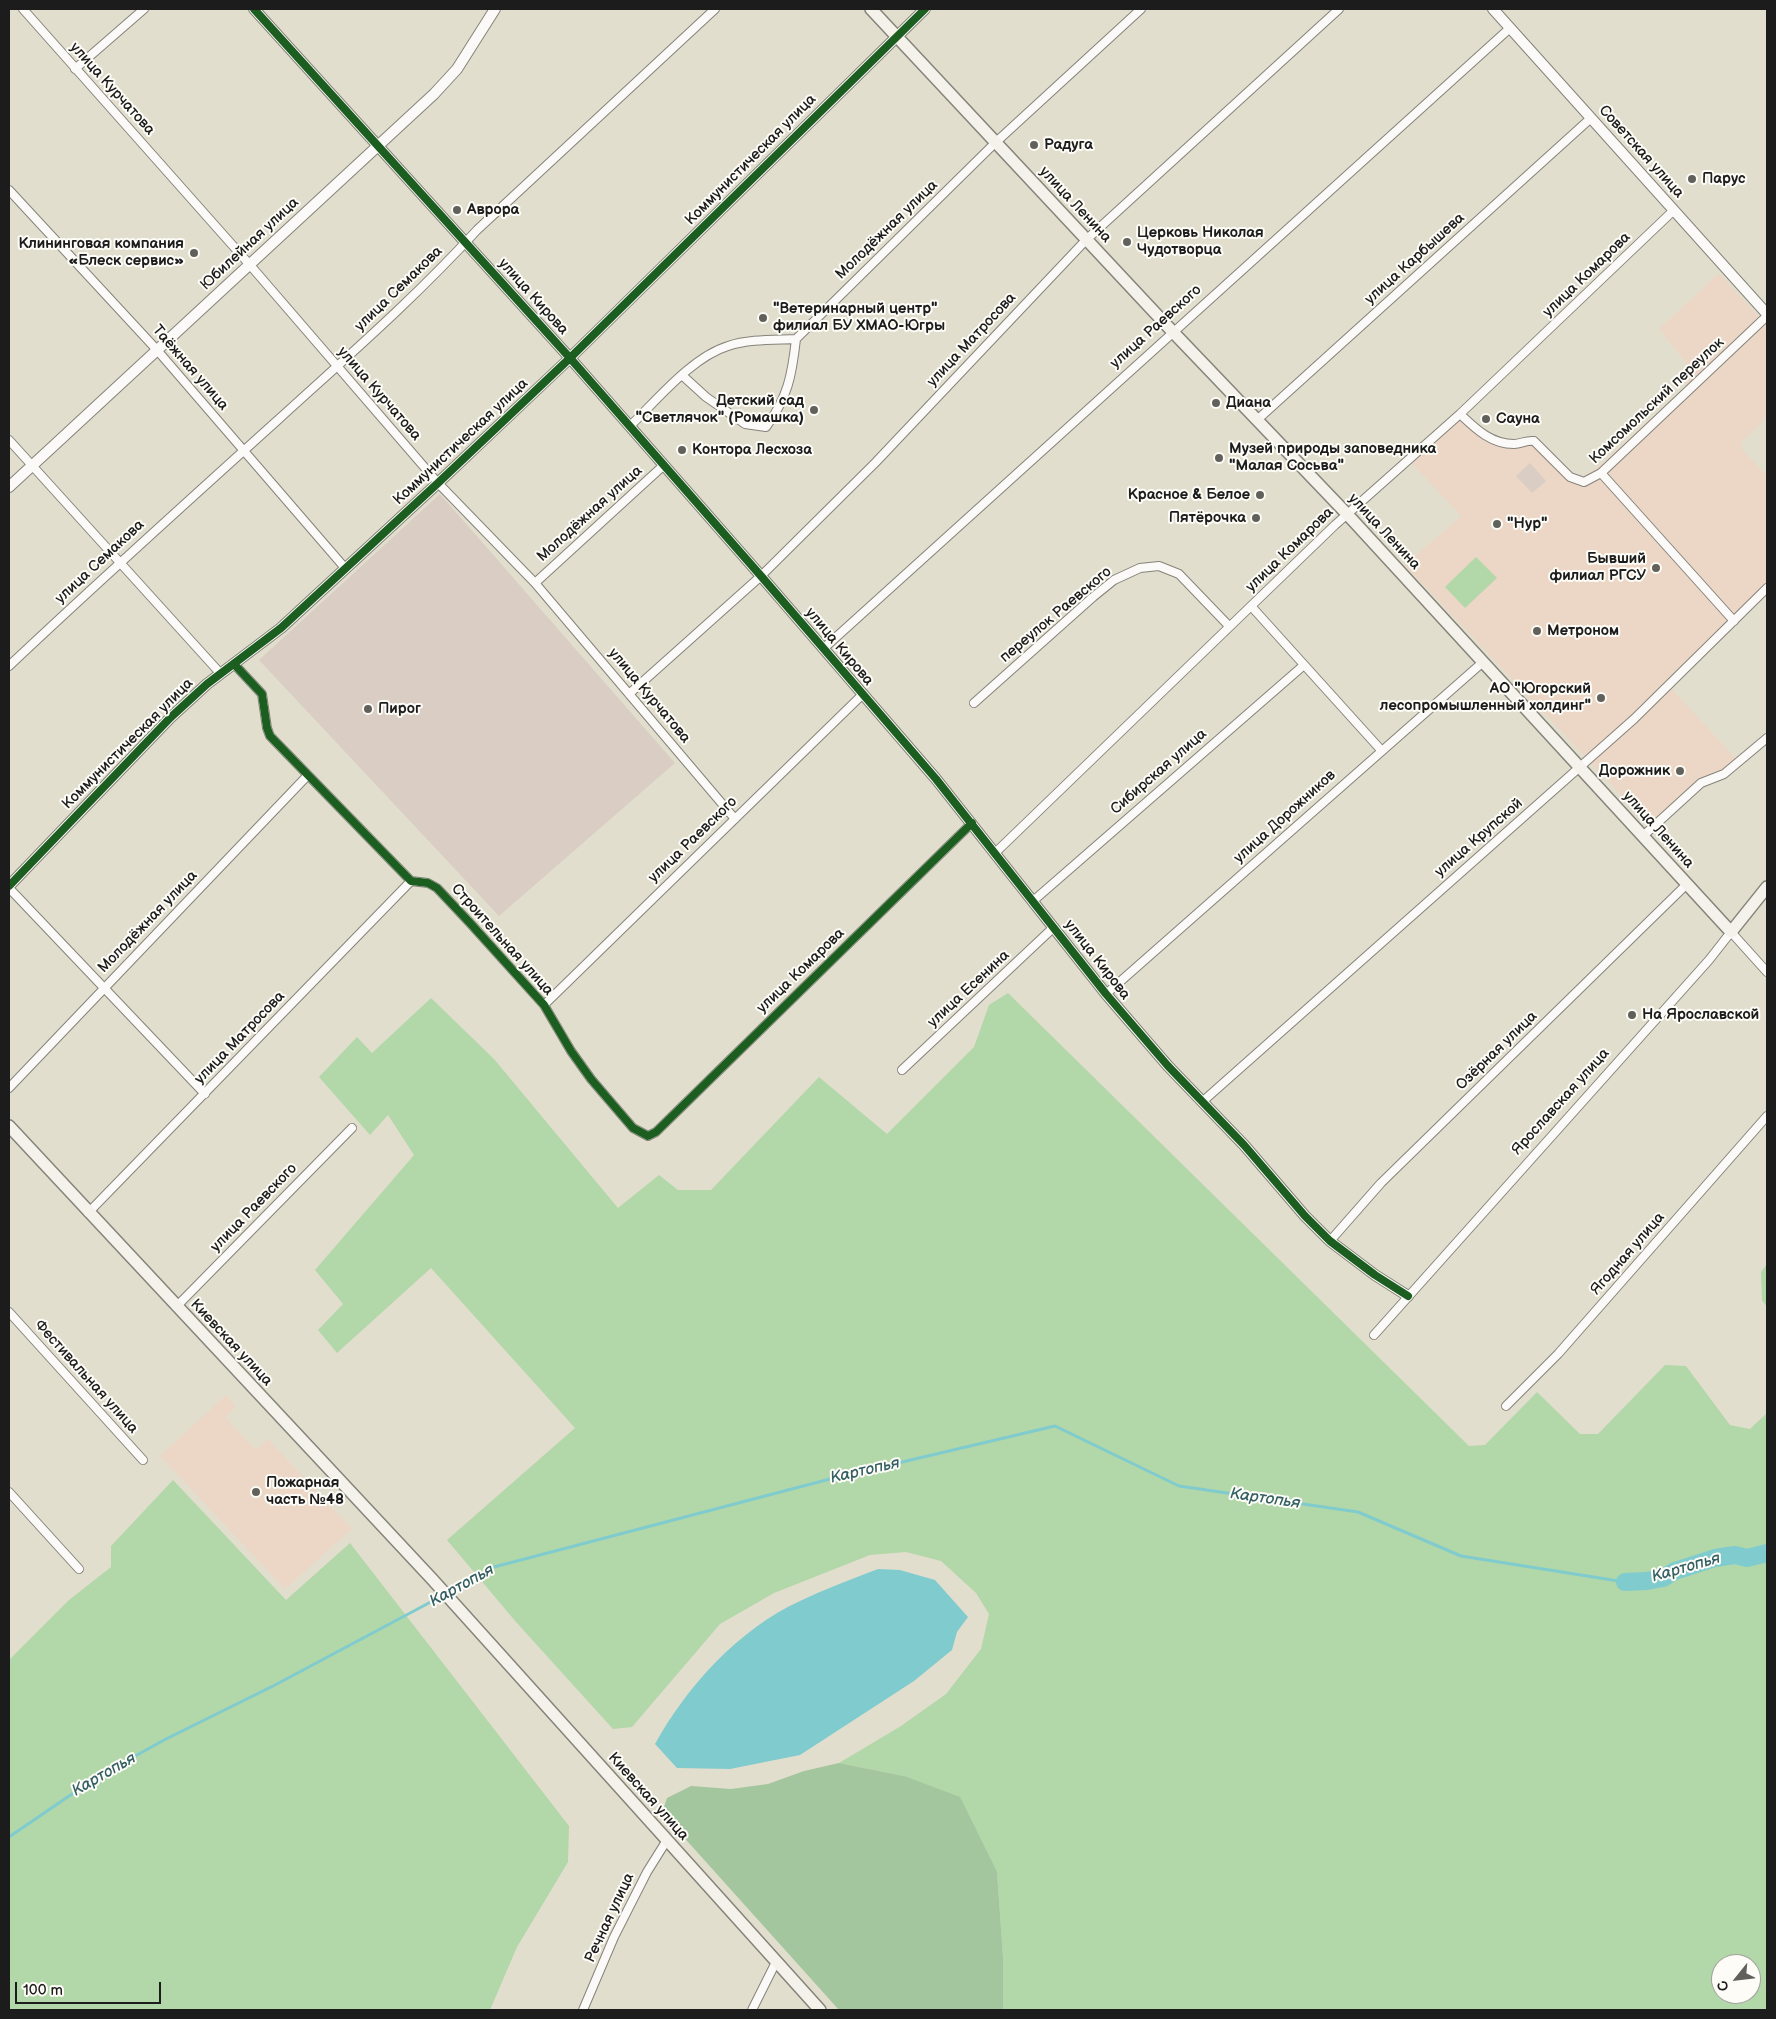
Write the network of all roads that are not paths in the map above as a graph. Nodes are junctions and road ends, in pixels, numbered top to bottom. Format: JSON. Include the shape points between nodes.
{"nodes":[{"id":1,"x":23,"y":9,"type":"edge"},
{"id":2,"x":144,"y":9,"type":"edge"},
{"id":3,"x":254,"y":9,"type":"edge"},
{"id":4,"x":495,"y":9,"type":"edge"},
{"id":5,"x":715,"y":9,"type":"edge"},
{"id":6,"x":871,"y":9,"type":"edge"},
{"id":7,"x":925,"y":9,"type":"edge"},
{"id":8,"x":1141,"y":9,"type":"edge"},
{"id":9,"x":1339,"y":9,"type":"edge"},
{"id":10,"x":1493,"y":9,"type":"edge"},
{"id":11,"x":1510,"y":28,"type":"junction"},
{"id":12,"x":896,"y":36,"type":"junction"},
{"id":13,"x":75,"y":69,"type":"junction"},
{"id":14,"x":1591,"y":118,"type":"junction"},
{"id":15,"x":996,"y":143,"type":"junction"},
{"id":16,"x":378,"y":146,"type":"junction"},
{"id":17,"x":9,"y":190,"type":"edge"},
{"id":18,"x":1674,"y":210,"type":"junction"},
{"id":19,"x":1086,"y":240,"type":"junction"},
{"id":20,"x":466,"y":242,"type":"junction"},
{"id":21,"x":250,"y":265,"type":"junction"},
{"id":22,"x":1767,"y":315,"type":"edge"},
{"id":23,"x":1172,"y":331,"type":"junction"},
{"id":24,"x":796,"y":339,"type":"junction"},
{"id":25,"x":158,"y":350,"type":"junction"},
{"id":26,"x":570,"y":358,"type":"junction"},
{"id":27,"x":337,"y":367,"type":"junction"},
{"id":28,"x":684,"y":376,"type":"junction"},
{"id":29,"x":1460,"y":414,"type":"junction"},
{"id":30,"x":1257,"y":420,"type":"junction"},
{"id":31,"x":630,"y":426,"type":"junction"},
{"id":32,"x":9,"y":440,"type":"edge"},
{"id":33,"x":243,"y":452,"type":"junction"},
{"id":34,"x":664,"y":465,"type":"junction"},
{"id":35,"x":32,"y":466,"type":"junction"},
{"id":36,"x":1601,"y":472,"type":"junction"},
{"id":37,"x":438,"y":483,"type":"junction"},
{"id":38,"x":9,"y":487,"type":"edge"},
{"id":39,"x":1347,"y":514,"type":"junction"},
{"id":40,"x":120,"y":561,"type":"junction"},
{"id":41,"x":345,"y":568,"type":"junction"},
{"id":42,"x":761,"y":576,"type":"junction"},
{"id":43,"x":535,"y":583,"type":"junction"},
{"id":44,"x":1767,"y":588,"type":"edge"},
{"id":45,"x":1250,"y":606,"type":"junction"},
{"id":46,"x":1734,"y":621,"type":"junction"},
{"id":47,"x":1230,"y":626,"type":"junction"},
{"id":48,"x":824,"y":649,"type":"junction"},
{"id":49,"x":1483,"y":662,"type":"junction"},
{"id":50,"x":234,"y":664,"type":"junction"},
{"id":51,"x":1304,"y":664,"type":"junction"},
{"id":52,"x":9,"y":666,"type":"edge"},
{"id":53,"x":220,"y":673,"type":"junction"},
{"id":54,"x":629,"y":694,"type":"junction"},
{"id":55,"x":862,"y":695,"type":"junction"},
{"id":56,"x":974,"y":704,"type":"dead end"},
{"id":57,"x":1767,"y":738,"type":"edge"},
{"id":58,"x":1382,"y":750,"type":"junction"},
{"id":59,"x":1580,"y":767,"type":"junction"},
{"id":60,"x":308,"y":775,"type":"junction"},
{"id":61,"x":735,"y":819,"type":"junction"},
{"id":62,"x":972,"y":823,"type":"junction"},
{"id":63,"x":1643,"y":836,"type":"junction"},
{"id":64,"x":995,"y":853,"type":"junction"},
{"id":65,"x":411,"y":881,"type":"junction"},
{"id":66,"x":1687,"y":884,"type":"junction"},
{"id":67,"x":9,"y":887,"type":"edge"},
{"id":68,"x":1767,"y":887,"type":"edge"},
{"id":69,"x":1033,"y":901,"type":"junction"},
{"id":70,"x":1054,"y":927,"type":"junction"},
{"id":71,"x":1731,"y":932,"type":"junction"},
{"id":72,"x":1767,"y":972,"type":"edge"},
{"id":73,"x":104,"y":989,"type":"junction"},
{"id":74,"x":1106,"y":994,"type":"junction"},
{"id":75,"x":544,"y":1005,"type":"junction"},
{"id":76,"x":902,"y":1070,"type":"dead end"},
{"id":77,"x":9,"y":1088,"type":"edge"},
{"id":78,"x":205,"y":1094,"type":"junction"},
{"id":79,"x":1202,"y":1102,"type":"junction"},
{"id":80,"x":1767,"y":1116,"type":"edge"},
{"id":81,"x":9,"y":1126,"type":"edge"},
{"id":82,"x":352,"y":1128,"type":"dead end"},
{"id":83,"x":648,"y":1136,"type":"joint"},
{"id":84,"x":88,"y":1213,"type":"junction"},
{"id":85,"x":1330,"y":1241,"type":"junction"},
{"id":86,"x":1408,"y":1296,"type":"junction"},
{"id":87,"x":176,"y":1307,"type":"junction"},
{"id":88,"x":9,"y":1312,"type":"edge"},
{"id":89,"x":1374,"y":1335,"type":"dead end"},
{"id":90,"x":1506,"y":1406,"type":"dead end"},
{"id":91,"x":143,"y":1460,"type":"dead end"},
{"id":92,"x":9,"y":1492,"type":"edge"},
{"id":93,"x":79,"y":1569,"type":"dead end"},
{"id":94,"x":667,"y":1840,"type":"junction"},
{"id":95,"x":776,"y":1962,"type":"junction"},
{"id":96,"x":583,"y":2010,"type":"edge"},
{"id":97,"x":752,"y":2010,"type":"edge"},
{"id":98,"x":820,"y":2010,"type":"edge"}],
"edges":[{"from":1,"to":13,"type":"street","name":"улица Курчатова"},
{"from":2,"to":13,"type":"street"},
{"from":3,"to":16,"type":"street","name":"улица Кирова"},
{"from":4,"to":16,"type":"street","name":"Юбилейная улица","via":[[451,77]]},
{"from":5,"to":20,"type":"street","name":"улица Семакова"},
{"from":6,"to":12,"type":"main road","name":"улица Ленина"},
{"from":7,"to":12,"type":"street","name":"Коммунистическая улица"},
{"from":8,"to":15,"type":"street","name":"Молодёжная улица"},
{"from":9,"to":19,"type":"street","name":"улица Матросова"},
{"from":10,"to":11,"type":"street","name":"Советская улица"},
{"from":11,"to":14,"type":"street","name":"Советская улица"},
{"from":11,"to":23,"type":"street","name":"улица Раевского"},
{"from":12,"to":15,"type":"main road","name":"улица Ленина"},
{"from":12,"to":26,"type":"street","name":"Коммунистическая улица"},
{"from":13,"to":21,"type":"street","name":"улица Курчатова"},
{"from":14,"to":18,"type":"street","name":"Советская улица"},
{"from":14,"to":30,"type":"street","name":"улица Карбышева"},
{"from":15,"to":19,"type":"main road","name":"улица Ленина"},
{"from":15,"to":24,"type":"street","name":"Молодёжная улица"},
{"from":16,"to":20,"type":"street","name":"улица Кирова"},
{"from":16,"to":21,"type":"street","name":"Юбилейная улица"},
{"from":17,"to":25,"type":"street","name":"Таёжная улица"},
{"from":18,"to":22,"type":"street","name":"Советская улица"},
{"from":18,"to":29,"type":"street","name":"улица Комарова"},
{"from":19,"to":23,"type":"main road","name":"улица Ленина"},
{"from":19,"to":42,"type":"street","name":"улица Матросова","via":[[875,464]]},
{"from":20,"to":26,"type":"street","name":"улица Кирова"},
{"from":20,"to":27,"type":"street","name":"улица Семакова"},
{"from":21,"to":25,"type":"street","name":"Юбилейная улица"},
{"from":21,"to":27,"type":"street","name":"улица Курчатова"},
{"from":22,"to":36,"type":"street","name":"Комсомольский переулок"},
{"from":23,"to":30,"type":"main road","name":"улица Ленина"},
{"from":23,"to":48,"type":"street","name":"улица Раевского"},
{"from":24,"to":28,"type":"street","via":[[752,340],[726,346],[712,352]]},
{"from":24,"to":28,"type":"street","via":[[792,375],[781,406],[766,426],[745,424]]},
{"from":25,"to":33,"type":"street","name":"Таёжная улица"},
{"from":25,"to":35,"type":"street","name":"Юбилейная улица"},
{"from":26,"to":31,"type":"street","name":"улица Кирова"},
{"from":26,"to":37,"type":"street","name":"Коммунистическая улица"},
{"from":27,"to":33,"type":"street","name":"улица Семакова"},
{"from":27,"to":37,"type":"street","name":"улица Курчатова"},
{"from":28,"to":31,"type":"street"},
{"from":29,"to":36,"type":"street","name":"Комсомольский переулок","via":[[1495,441],[1514,444],[1529,440],[1539,444],[1577,481],[1584,482]]},
{"from":29,"to":39,"type":"street","name":"улица Комарова"},
{"from":30,"to":39,"type":"main road","name":"улица Ленина"},
{"from":31,"to":34,"type":"street","name":"улица Кирова"},
{"from":32,"to":35,"type":"street"},
{"from":33,"to":40,"type":"street","name":"улица Семакова"},
{"from":33,"to":41,"type":"street","name":"Таёжная улица"},
{"from":34,"to":42,"type":"street","name":"улица Кирова"},
{"from":34,"to":43,"type":"street","name":"Молодёжная улица"},
{"from":35,"to":38,"type":"street","name":"Юбилейная улица"},
{"from":35,"to":40,"type":"street"},
{"from":36,"to":46,"type":"street"},
{"from":37,"to":41,"type":"street","name":"Коммунистическая улица"},
{"from":37,"to":43,"type":"street","name":"улица Курчатова"},
{"from":39,"to":45,"type":"street","name":"улица Комарова"},
{"from":39,"to":49,"type":"main road","name":"улица Ленина"},
{"from":40,"to":52,"type":"street","name":"улица Семакова"},
{"from":40,"to":53,"type":"street"},
{"from":41,"to":50,"type":"street","name":"Коммунистическая улица","via":[[281,628]]},
{"from":42,"to":48,"type":"street","name":"улица Кирова"},
{"from":42,"to":54,"type":"street","name":"улица Матросова"},
{"from":43,"to":54,"type":"street","name":"улица Курчатова"},
{"from":44,"to":46,"type":"street","name":"улица Крупской"},
{"from":45,"to":47,"type":"street","name":"улица Комарова"},
{"from":45,"to":51,"type":"street"},
{"from":46,"to":59,"type":"street","name":"улица Крупской","via":[[1648,706]]},
{"from":47,"to":56,"type":"street","name":"переулок Раевского","via":[[1179,574],[1159,566],[1140,568],[1107,586]]},
{"from":47,"to":64,"type":"street","name":"улица Комарова"},
{"from":48,"to":55,"type":"street","name":"улица Кирова"},
{"from":49,"to":58,"type":"street","name":"улица Дорожников"},
{"from":49,"to":59,"type":"main road","name":"улица Ленина"},
{"from":50,"to":53,"type":"street","name":"Коммунистическая улица"},
{"from":50,"to":60,"type":"street","via":[[262,694],[268,732]]},
{"from":51,"to":58,"type":"street"},
{"from":51,"to":69,"type":"street","name":"Сибирская улица"},
{"from":53,"to":67,"type":"street","name":"Коммунистическая улица","via":[[170,718]]},
{"from":54,"to":61,"type":"street","name":"улица Курчатова"},
{"from":55,"to":61,"type":"street","name":"улица Раевского"},
{"from":55,"to":62,"type":"street","name":"улица Кирова"},
{"from":57,"to":63,"type":"street","via":[[1724,774],[1701,783]]},
{"from":58,"to":74,"type":"street","name":"улица Дорожников"},
{"from":59,"to":63,"type":"main road","name":"улица Ленина"},
{"from":59,"to":79,"type":"street","name":"улица Крупской"},
{"from":60,"to":65,"type":"street"},
{"from":60,"to":73,"type":"street","name":"Молодёжная улица"},
{"from":61,"to":75,"type":"street","name":"улица Раевского"},
{"from":62,"to":64,"type":"street","name":"улица Кирова"},
{"from":62,"to":83,"type":"street","name":"улица Комарова","via":[[656,1132]]},
{"from":63,"to":66,"type":"main road","name":"улица Ленина"},
{"from":64,"to":69,"type":"street","name":"улица Кирова"},
{"from":65,"to":75,"type":"street","name":"Строительная улица","via":[[437,888]]},
{"from":65,"to":78,"type":"street","name":"улица Матросова"},
{"from":66,"to":71,"type":"main road","name":"улица Ленина"},
{"from":66,"to":85,"type":"street","name":"Озёрная улица","via":[[1381,1182]]},
{"from":67,"to":73,"type":"street"},
{"from":68,"to":71,"type":"main road","name":"Ярославская улица"},
{"from":69,"to":70,"type":"street","name":"улица Кирова"},
{"from":70,"to":74,"type":"street","name":"улица Кирова"},
{"from":70,"to":76,"type":"street","name":"улица Есенина"},
{"from":71,"to":72,"type":"street","name":"улица Ленина"},
{"from":71,"to":86,"type":"street","name":"Ярославская улица"},
{"from":73,"to":77,"type":"street","name":"Молодёжная улица"},
{"from":73,"to":78,"type":"street"},
{"from":74,"to":79,"type":"street","name":"улица Кирова"},
{"from":75,"to":83,"type":"street","name":"Строительная улица","via":[[570,1051],[591,1079],[634,1128]]},
{"from":78,"to":84,"type":"street","name":"улица Матросова"},
{"from":79,"to":85,"type":"street","name":"улица Кирова"},
{"from":80,"to":90,"type":"street","name":"Ягодная улица","via":[[1558,1354]]},
{"from":81,"to":84,"type":"main road","name":"Киевская улица"},
{"from":82,"to":87,"type":"street","name":"улица Раевского"},
{"from":84,"to":87,"type":"main road","name":"Киевская улица"},
{"from":85,"to":86,"type":"street","name":"улица Кирова"},
{"from":86,"to":89,"type":"street","name":"Ярославская улица"},
{"from":87,"to":94,"type":"main road","name":"Киевская улица","via":[[432,1579]]},
{"from":88,"to":91,"type":"street","name":"Фестивальная улица"},
{"from":92,"to":93,"type":"street"},
{"from":94,"to":95,"type":"main road","name":"Киевская улица"},
{"from":94,"to":96,"type":"street","name":"Речная улица","via":[[614,1937]]},
{"from":95,"to":97,"type":"street"},
{"from":95,"to":98,"type":"main road","name":"Киевская улица"}]}
